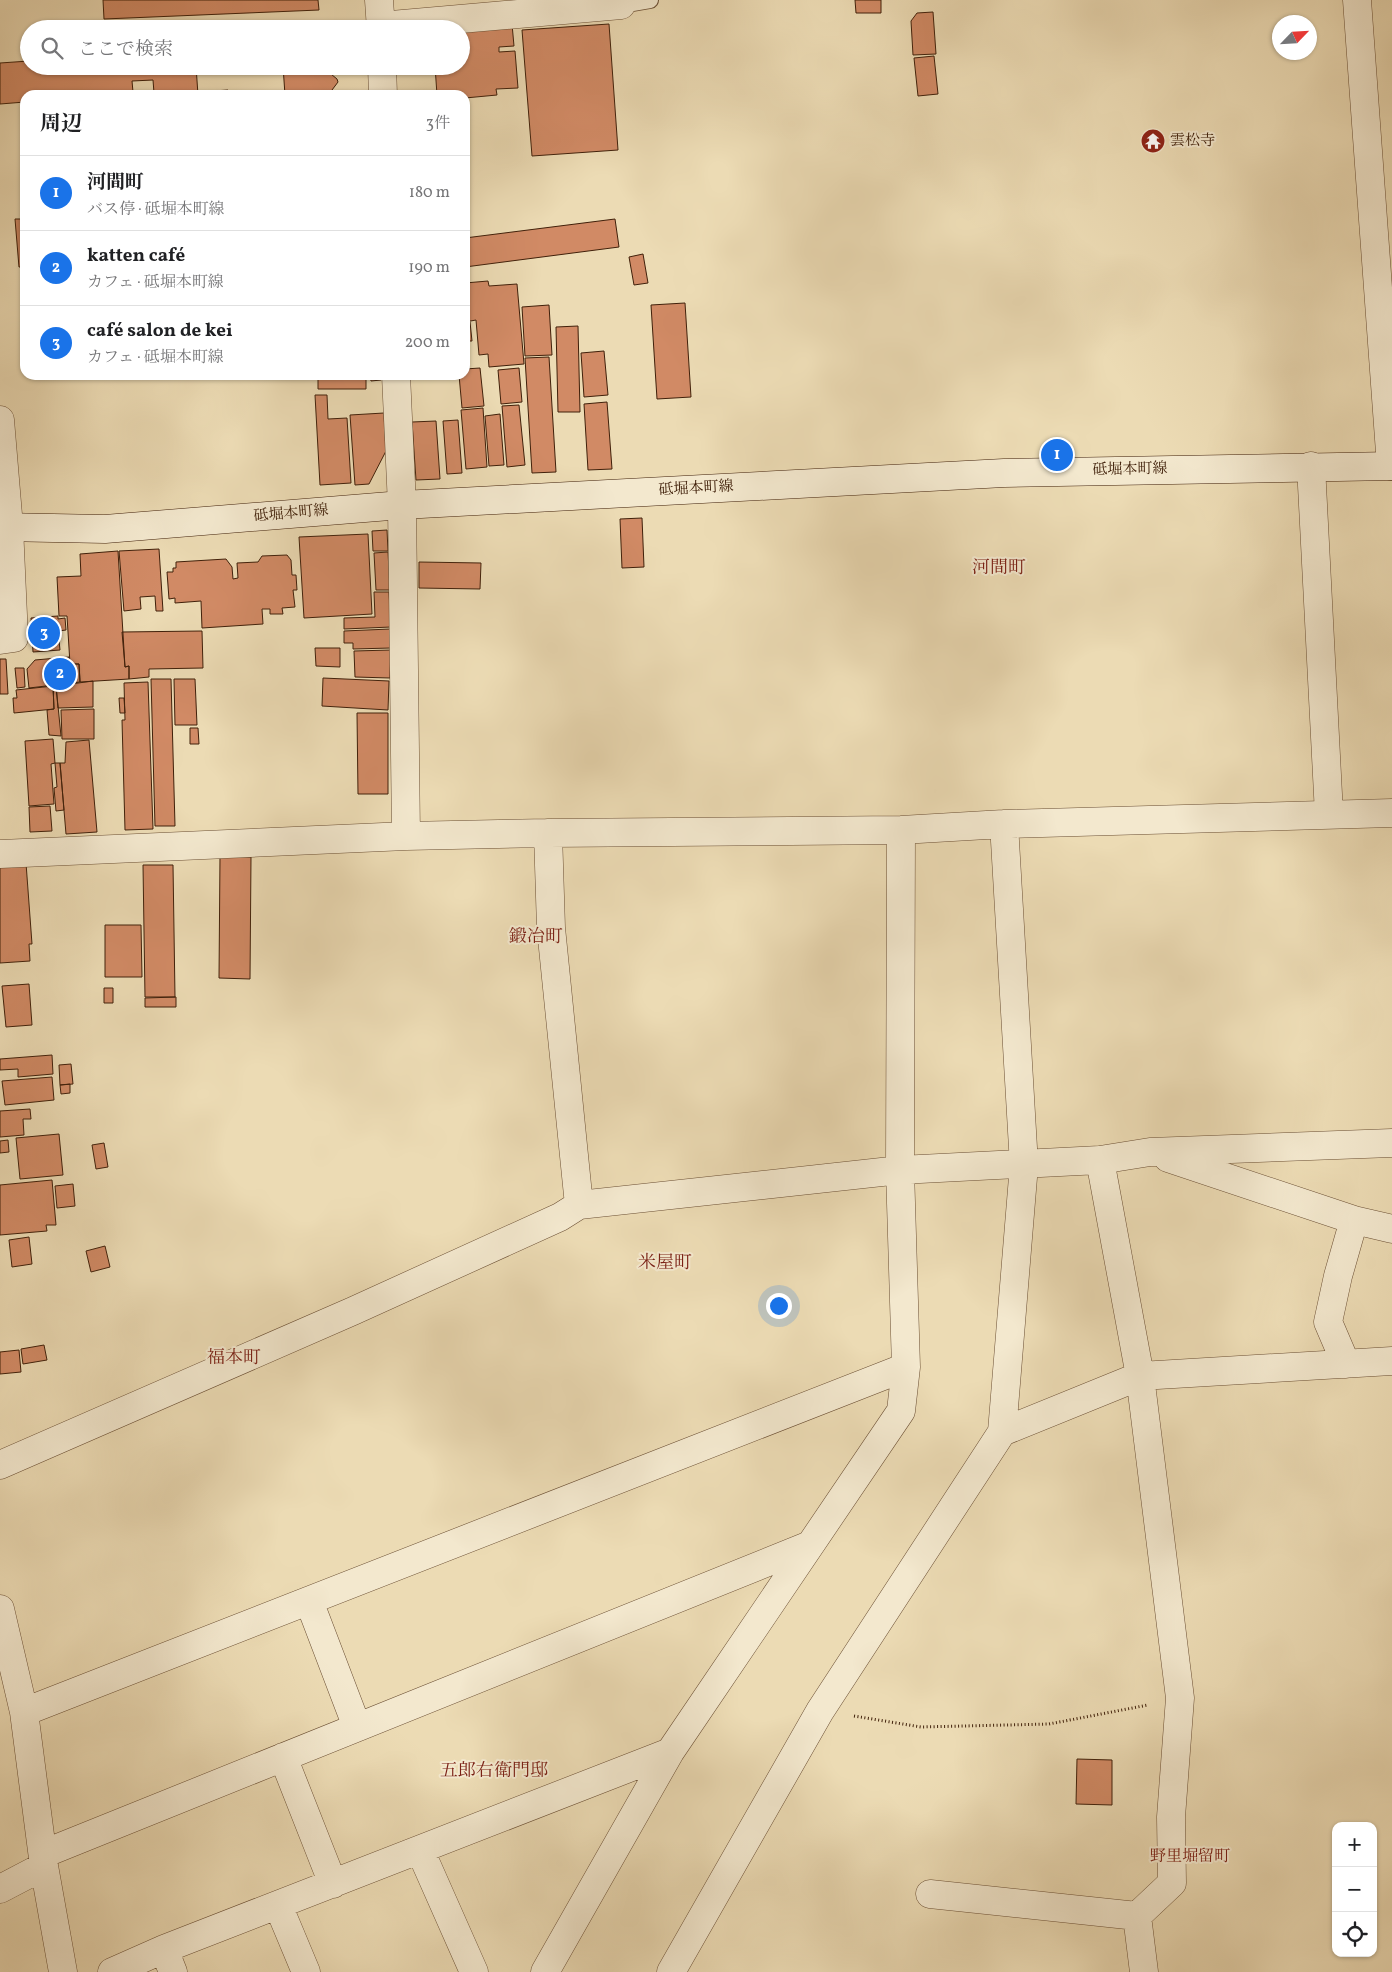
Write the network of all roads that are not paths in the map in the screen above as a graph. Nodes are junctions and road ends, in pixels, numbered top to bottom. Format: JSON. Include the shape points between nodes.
{"nodes":[{"id":1,"x":650,"y":0,"type":"edge"},
{"id":2,"x":1357,"y":0,"type":"edge"},
{"id":3,"x":621,"y":5,"type":"joint"},
{"id":4,"x":380,"y":18,"type":"edge"},
{"id":5,"x":383,"y":75,"type":"edge"},
{"id":6,"x":384,"y":90,"type":"edge"},
{"id":7,"x":396,"y":380,"type":"edge"},
{"id":8,"x":0,"y":420,"type":"edge"},
{"id":9,"x":1311,"y":466,"type":"junction"},
{"id":10,"x":1392,"y":466,"type":"edge"},
{"id":11,"x":402,"y":505,"type":"junction"},
{"id":12,"x":4,"y":527,"type":"edge"},
{"id":13,"x":0,"y":640,"type":"edge"},
{"id":14,"x":1392,"y":813,"type":"edge"},
{"id":15,"x":1329,"y":814,"type":"junction"},
{"id":16,"x":1004,"y":824,"type":"junction"},
{"id":17,"x":901,"y":830,"type":"junction"},
{"id":18,"x":548,"y":833,"type":"junction"},
{"id":19,"x":406,"y":836,"type":"junction"},
{"id":20,"x":0,"y":854,"type":"edge"},
{"id":21,"x":1392,"y":1143,"type":"edge"},
{"id":22,"x":1150,"y":1152,"type":"junction"},
{"id":23,"x":1100,"y":1160,"type":"junction"},
{"id":24,"x":1024,"y":1165,"type":"junction"},
{"id":25,"x":900,"y":1170,"type":"junction"},
{"id":26,"x":579,"y":1205,"type":"junction"},
{"id":27,"x":1354,"y":1220,"type":"junction"},
{"id":28,"x":1392,"y":1229,"type":"edge"},
{"id":29,"x":1392,"y":1361,"type":"edge"},
{"id":30,"x":1346,"y":1364,"type":"junction"},
{"id":31,"x":906,"y":1366,"type":"junction"},
{"id":32,"x":1140,"y":1376,"type":"junction"},
{"id":33,"x":1002,"y":1432,"type":"junction"},
{"id":34,"x":0,"y":1465,"type":"edge"},
{"id":35,"x":810,"y":1545,"type":"junction"},
{"id":36,"x":309,"y":1601,"type":"junction"},
{"id":37,"x":0,"y":1609,"type":"edge"},
{"id":38,"x":24,"y":1712,"type":"junction"},
{"id":39,"x":357,"y":1727,"type":"junction"},
{"id":40,"x":670,"y":1752,"type":"junction"},
{"id":41,"x":283,"y":1757,"type":"junction"},
{"id":42,"x":420,"y":1850,"type":"junction"},
{"id":43,"x":43,"y":1860,"type":"junction"},
{"id":44,"x":333,"y":1884,"type":"junction"},
{"id":45,"x":0,"y":1889,"type":"edge"},
{"id":46,"x":930,"y":1894,"type":"dead end"},
{"id":47,"x":278,"y":1905,"type":"junction"},
{"id":48,"x":1137,"y":1916,"type":"junction"},
{"id":49,"x":169,"y":1961,"type":"edge"},
{"id":50,"x":63,"y":1972,"type":"edge"},
{"id":51,"x":112,"y":1972,"type":"edge"},
{"id":52,"x":306,"y":1972,"type":"edge"},
{"id":53,"x":474,"y":1972,"type":"edge"},
{"id":54,"x":545,"y":1972,"type":"edge"},
{"id":55,"x":671,"y":1972,"type":"edge"},
{"id":56,"x":1144,"y":1972,"type":"edge"}],
"edges":[{"from":1,"to":3,"type":"lane"},
{"from":2,"to":10,"type":"street"},
{"from":3,"to":4,"type":"street"},
{"from":5,"to":6,"type":"street"},
{"from":7,"to":11,"type":"street"},
{"from":8,"to":12,"type":"street"},
{"from":9,"to":10,"type":"street","name":"砥堀本町線"},
{"from":9,"to":11,"type":"street","name":"砥堀本町線","via":[[1004,473]]},
{"from":9,"to":15,"type":"street"},
{"from":11,"to":12,"type":"street","name":"砥堀本町線","via":[[105,529]]},
{"from":11,"to":19,"type":"street"},
{"from":12,"to":13,"type":"street","via":[[14,638]]},
{"from":14,"to":15,"type":"street"},
{"from":15,"to":16,"type":"street"},
{"from":16,"to":17,"type":"street"},
{"from":16,"to":24,"type":"street"},
{"from":17,"to":18,"type":"street"},
{"from":17,"to":25,"type":"street"},
{"from":18,"to":19,"type":"street"},
{"from":18,"to":26,"type":"street","via":[[551,928]]},
{"from":19,"to":20,"type":"street"},
{"from":21,"to":22,"type":"street"},
{"from":22,"to":23,"type":"street"},
{"from":22,"to":27,"type":"street"},
{"from":23,"to":24,"type":"street"},
{"from":23,"to":32,"type":"street"},
{"from":24,"to":25,"type":"street"},
{"from":24,"to":33,"type":"street"},
{"from":25,"to":26,"type":"street"},
{"from":25,"to":31,"type":"street"},
{"from":26,"to":34,"type":"street","via":[[560,1217],[354,1311]]},
{"from":27,"to":28,"type":"street"},
{"from":27,"to":30,"type":"street","via":[[1328,1322]]},
{"from":29,"to":30,"type":"street"},
{"from":30,"to":32,"type":"street"},
{"from":31,"to":35,"type":"street","via":[[901,1411]]},
{"from":31,"to":36,"type":"street"},
{"from":32,"to":33,"type":"street"},
{"from":32,"to":48,"type":"street","via":[[1180,1698],[1171,1817],[1172,1883]]},
{"from":33,"to":55,"type":"street","via":[[820,1711]]},
{"from":35,"to":39,"type":"street"},
{"from":35,"to":40,"type":"street"},
{"from":36,"to":38,"type":"street"},
{"from":36,"to":39,"type":"street"},
{"from":37,"to":38,"type":"street"},
{"from":38,"to":43,"type":"street"},
{"from":39,"to":41,"type":"street"},
{"from":40,"to":42,"type":"street"},
{"from":40,"to":54,"type":"street"},
{"from":41,"to":43,"type":"street"},
{"from":41,"to":44,"type":"street"},
{"from":42,"to":44,"type":"street"},
{"from":42,"to":53,"type":"street"},
{"from":43,"to":45,"type":"street"},
{"from":43,"to":50,"type":"street"},
{"from":44,"to":47,"type":"street"},
{"from":46,"to":48,"type":"street"},
{"from":47,"to":49,"type":"street"},
{"from":47,"to":52,"type":"street"},
{"from":48,"to":56,"type":"street"},
{"from":49,"to":51,"type":"street"}]}
